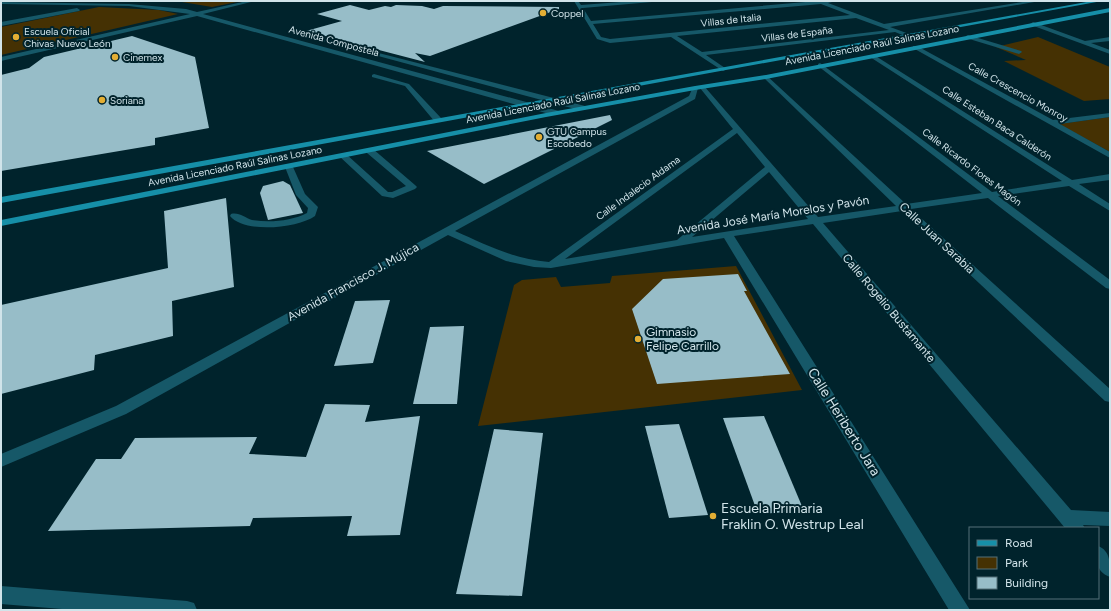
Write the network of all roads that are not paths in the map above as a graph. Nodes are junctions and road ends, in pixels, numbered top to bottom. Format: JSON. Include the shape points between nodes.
{"nodes":[{"id":1,"x":119,"y":1,"type":"edge"},
{"id":2,"x":254,"y":1,"type":"edge"},
{"id":3,"x":576,"y":1,"type":"edge"},
{"id":4,"x":652,"y":1,"type":"edge"},
{"id":5,"x":834,"y":1,"type":"edge"},
{"id":6,"x":1038,"y":1,"type":"edge"},
{"id":7,"x":1100,"y":1,"type":"edge"},
{"id":8,"x":820,"y":2,"type":"edge"},
{"id":9,"x":1,"y":3,"type":"edge"},
{"id":10,"x":61,"y":4,"type":"junction"},
{"id":11,"x":103,"y":4,"type":"junction"},
{"id":12,"x":199,"y":7,"type":"dead end"},
{"id":13,"x":580,"y":7,"type":"junction"},
{"id":14,"x":1001,"y":7,"type":"junction"},
{"id":15,"x":8,"y":9,"type":"dead end"},
{"id":16,"x":43,"y":10,"type":"junction"},
{"id":17,"x":212,"y":10,"type":"junction"},
{"id":18,"x":1110,"y":10,"type":"edge"},
{"id":19,"x":197,"y":14,"type":"junction"},
{"id":20,"x":227,"y":14,"type":"dead end"},
{"id":21,"x":1027,"y":14,"type":"junction"},
{"id":22,"x":48,"y":15,"type":"junction"},
{"id":23,"x":856,"y":16,"type":"junction"},
{"id":24,"x":1,"y":20,"type":"edge"},
{"id":25,"x":20,"y":20,"type":"junction"},
{"id":26,"x":589,"y":23,"type":"junction"},
{"id":27,"x":1,"y":24,"type":"edge"},
{"id":28,"x":1032,"y":24,"type":"junction"},
{"id":29,"x":883,"y":26,"type":"junction"},
{"id":30,"x":284,"y":29,"type":"dead end"},
{"id":31,"x":894,"y":30,"type":"junction"},
{"id":32,"x":672,"y":35,"type":"junction"},
{"id":33,"x":910,"y":36,"type":"junction"},
{"id":34,"x":315,"y":37,"type":"junction"},
{"id":35,"x":968,"y":37,"type":"junction"},
{"id":36,"x":1110,"y":39,"type":"edge"},
{"id":37,"x":299,"y":41,"type":"junction"},
{"id":38,"x":1086,"y":42,"type":"junction"},
{"id":39,"x":915,"y":47,"type":"junction"},
{"id":40,"x":1019,"y":52,"type":"dead end"},
{"id":41,"x":1110,"y":52,"type":"edge"},
{"id":42,"x":701,"y":54,"type":"junction"},
{"id":43,"x":872,"y":56,"type":"junction"},
{"id":44,"x":393,"y":58,"type":"junction"},
{"id":45,"x":1,"y":59,"type":"edge"},
{"id":46,"x":379,"y":63,"type":"junction"},
{"id":47,"x":820,"y":65,"type":"junction"},
{"id":48,"x":723,"y":69,"type":"junction"},
{"id":49,"x":374,"y":76,"type":"dead end"},
{"id":50,"x":766,"y":77,"type":"junction"},
{"id":51,"x":477,"y":80,"type":"junction"},
{"id":52,"x":454,"y":84,"type":"junction"},
{"id":53,"x":698,"y":87,"type":"junction"},
{"id":54,"x":552,"y":100,"type":"junction"},
{"id":55,"x":527,"y":104,"type":"junction"},
{"id":56,"x":582,"y":108,"type":"junction"},
{"id":57,"x":556,"y":113,"type":"junction"},
{"id":58,"x":1110,"y":115,"type":"edge"},
{"id":59,"x":438,"y":120,"type":"junction"},
{"id":60,"x":1052,"y":123,"type":"junction"},
{"id":61,"x":738,"y":128,"type":"junction"},
{"id":62,"x":370,"y":151,"type":"junction"},
{"id":63,"x":1110,"y":155,"type":"edge"},
{"id":64,"x":343,"y":156,"type":"junction"},
{"id":65,"x":289,"y":167,"type":"junction"},
{"id":66,"x":770,"y":167,"type":"junction"},
{"id":67,"x":1110,"y":178,"type":"edge"},
{"id":68,"x":1072,"y":184,"type":"junction"},
{"id":69,"x":992,"y":196,"type":"junction"},
{"id":70,"x":1,"y":200,"type":"edge"},
{"id":71,"x":904,"y":208,"type":"junction"},
{"id":72,"x":1110,"y":208,"type":"edge"},
{"id":73,"x":235,"y":216,"type":"dead end"},
{"id":74,"x":816,"y":222,"type":"junction"},
{"id":75,"x":1,"y":223,"type":"edge"},
{"id":76,"x":446,"y":231,"type":"junction"},
{"id":77,"x":727,"y":234,"type":"junction"},
{"id":78,"x":680,"y":242,"type":"junction"},
{"id":79,"x":551,"y":265,"type":"junction"},
{"id":80,"x":1110,"y":286,"type":"edge"},
{"id":81,"x":1110,"y":397,"type":"edge"},
{"id":82,"x":1,"y":461,"type":"edge"},
{"id":83,"x":1110,"y":519,"type":"edge"},
{"id":84,"x":1072,"y":523,"type":"edge"},
{"id":85,"x":1099,"y":555,"type":"edge"},
{"id":86,"x":1110,"y":569,"type":"edge"},
{"id":87,"x":1,"y":595,"type":"edge"},
{"id":88,"x":187,"y":610,"type":"edge"},
{"id":89,"x":960,"y":610,"type":"edge"}],
"edges":[{"from":1,"to":11,"type":"street"},
{"from":2,"to":17,"type":"street"},
{"from":3,"to":13,"type":"street"},
{"from":4,"to":13,"type":"street"},
{"from":5,"to":8,"type":"street"},
{"from":6,"to":14,"type":"street"},
{"from":7,"to":21,"type":"main road","name":"Avenida Licenciado Raúl Salinas Lozano"},
{"from":8,"to":23,"type":"street"},
{"from":8,"to":26,"type":"street"},
{"from":9,"to":10,"type":"street"},
{"from":10,"to":11,"type":"street"},
{"from":10,"to":16,"type":"street"},
{"from":11,"to":19,"type":"street","name":"Avenida Compostela","via":[[157,7]]},
{"from":11,"to":22,"type":"street"},
{"from":12,"to":17,"type":"street"},
{"from":13,"to":26,"type":"street"},
{"from":14,"to":21,"type":"street"},
{"from":14,"to":29,"type":"street"},
{"from":15,"to":16,"type":"street"},
{"from":16,"to":22,"type":"street"},
{"from":17,"to":19,"type":"street"},
{"from":17,"to":20,"type":"street"},
{"from":18,"to":28,"type":"main road","name":"Avenida Licenciado Raúl Salinas Lozano"},
{"from":19,"to":37,"type":"street","name":"Avenida Compostela"},
{"from":19,"to":45,"type":"street"},
{"from":21,"to":33,"type":"main road","name":"Avenida Licenciado Raúl Salinas Lozano"},
{"from":22,"to":25,"type":"street"},
{"from":23,"to":29,"type":"street"},
{"from":23,"to":32,"type":"street","name":"Villas de Italia"},
{"from":24,"to":25,"type":"street"},
{"from":25,"to":27,"type":"street"},
{"from":26,"to":32,"type":"street","name":"Villas de Italia","via":[[599,38],[607,40]]},
{"from":28,"to":35,"type":"main road","name":"Avenida Licenciado Raúl Salinas Lozano"},
{"from":28,"to":38,"type":"street"},
{"from":29,"to":31,"type":"street"},
{"from":30,"to":34,"type":"street","name":"Avenida Compostela"},
{"from":31,"to":33,"type":"street"},
{"from":31,"to":42,"type":"street","name":"Villas de España"},
{"from":32,"to":42,"type":"street"},
{"from":33,"to":48,"type":"main road","name":"Avenida Licenciado Raúl Salinas Lozano"},
{"from":34,"to":37,"type":"street"},
{"from":34,"to":44,"type":"street","name":"Avenida Compostela"},
{"from":35,"to":39,"type":"main road","name":"Avenida Licenciado Raúl Salinas Lozano"},
{"from":35,"to":40,"type":"street"},
{"from":36,"to":38,"type":"street"},
{"from":37,"to":46,"type":"street","name":"Avenida Compostela"},
{"from":38,"to":41,"type":"street"},
{"from":39,"to":43,"type":"main road","name":"Avenida Licenciado Raúl Salinas Lozano"},
{"from":39,"to":60,"type":"street","name":"Calle Crescencio Monroy"},
{"from":42,"to":48,"type":"street"},
{"from":43,"to":47,"type":"main road","name":"Avenida Licenciado Raúl Salinas Lozano"},
{"from":43,"to":68,"type":"street","name":"Calle Esteban Baca Calderón"},
{"from":44,"to":46,"type":"street"},
{"from":44,"to":51,"type":"street","name":"Avenida Compostela"},
{"from":46,"to":52,"type":"street","name":"Avenida Compostela"},
{"from":47,"to":50,"type":"main road","name":"Avenida Licenciado Raúl Salinas Lozano"},
{"from":47,"to":69,"type":"street","name":"Calle Ricardo Flores Magón"},
{"from":48,"to":54,"type":"main road","name":"Avenida Licenciado Raúl Salinas Lozano"},
{"from":49,"to":59,"type":"street","via":[[407,85]]},
{"from":50,"to":53,"type":"main road","name":"Avenida Licenciado Raúl Salinas Lozano"},
{"from":50,"to":71,"type":"street","name":"Calle Juan Sarabia"},
{"from":51,"to":52,"type":"street"},
{"from":51,"to":54,"type":"street","name":"Avenida Compostela"},
{"from":52,"to":55,"type":"street","name":"Avenida Compostela"},
{"from":53,"to":56,"type":"main road","name":"Avenida Licenciado Raúl Salinas Lozano"},
{"from":53,"to":61,"type":"street","name":"Calle Rogelio Bustamante"},
{"from":53,"to":76,"type":"street","name":"Avenida Francisco J. Mújica","via":[[692,97]]},
{"from":54,"to":55,"type":"main road","name":"Avenida Licenciado Raúl Salinas Lozano"},
{"from":54,"to":56,"type":"street","name":"Avenida Compostela"},
{"from":55,"to":57,"type":"street","name":"Avenida Compostela"},
{"from":55,"to":59,"type":"main road","name":"Avenida Licenciado Raúl Salinas Lozano"},
{"from":56,"to":57,"type":"main road","name":"Avenida Licenciado Raúl Salinas Lozano"},
{"from":57,"to":62,"type":"main road","name":"Avenida Licenciado Raúl Salinas Lozano"},
{"from":58,"to":60,"type":"street"},
{"from":59,"to":70,"type":"main road","name":"Avenida Licenciado Raúl Salinas Lozano"},
{"from":60,"to":63,"type":"street","name":"Calle Crescencio Monroy"},
{"from":61,"to":66,"type":"street","name":"Calle Rogelio Bustamante"},
{"from":61,"to":79,"type":"street","name":"Calle Indalecio Aldama"},
{"from":62,"to":64,"type":"main road","name":"Avenida Licenciado Raúl Salinas Lozano"},
{"from":62,"to":64,"type":"street","via":[[412,187],[393,194],[385,194]]},
{"from":64,"to":65,"type":"main road","name":"Avenida Licenciado Raúl Salinas Lozano"},
{"from":65,"to":73,"type":"street","via":[[301,196],[313,207],[312,214],[280,222],[256,224],[241,221]]},
{"from":65,"to":75,"type":"main road","name":"Avenida Licenciado Raúl Salinas Lozano"},
{"from":66,"to":74,"type":"street","name":"Calle Rogelio Bustamante"},
{"from":66,"to":78,"type":"street"},
{"from":67,"to":68,"type":"street","name":"Avenida José María Morelos y Pavón"},
{"from":68,"to":69,"type":"street","name":"Avenida José María Morelos y Pavón"},
{"from":68,"to":72,"type":"street","name":"Calle Esteban Baca Calderón"},
{"from":69,"to":71,"type":"street","name":"Avenida José María Morelos y Pavón"},
{"from":69,"to":80,"type":"street","name":"Calle Ricardo Flores Magón"},
{"from":71,"to":74,"type":"street","name":"Avenida José María Morelos y Pavón"},
{"from":71,"to":81,"type":"street","name":"Calle Juan Sarabia"},
{"from":74,"to":77,"type":"street","name":"Avenida José María Morelos y Pavón"},
{"from":74,"to":84,"type":"street","name":"Calle Rogelio Bustamante"},
{"from":76,"to":79,"type":"street","name":"Avenida José María Morelos y Pavón","via":[[510,259]]},
{"from":76,"to":82,"type":"street","name":"Avenida Francisco J. Mújica","via":[[121,410]]},
{"from":77,"to":78,"type":"street","name":"Avenida José María Morelos y Pavón"},
{"from":77,"to":89,"type":"street","name":"Calle Heriberto Jara"},
{"from":78,"to":79,"type":"street","name":"Avenida José María Morelos y Pavón"},
{"from":83,"to":84,"type":"street"},
{"from":85,"to":86,"type":"street"},
{"from":87,"to":88,"type":"street"}]}
